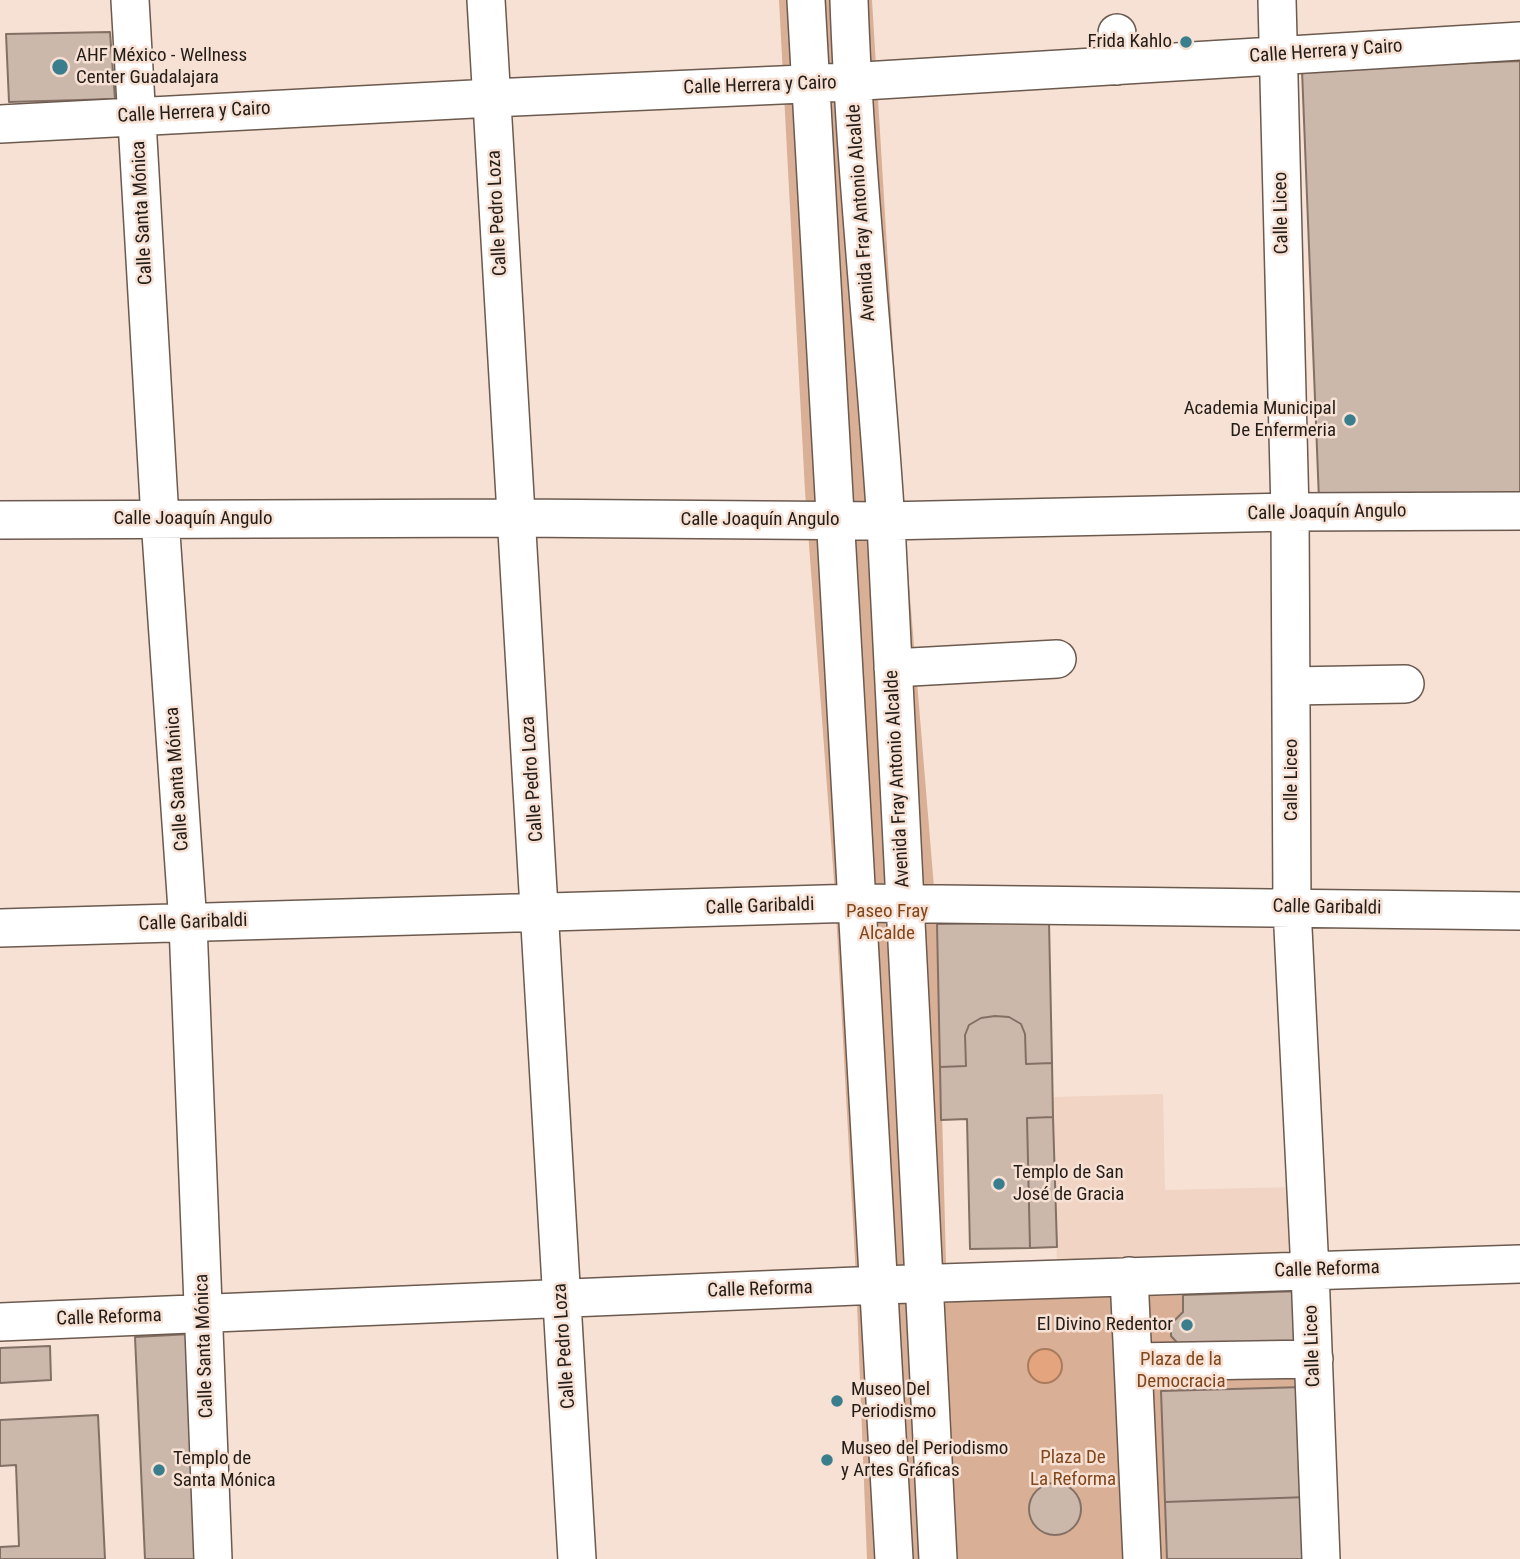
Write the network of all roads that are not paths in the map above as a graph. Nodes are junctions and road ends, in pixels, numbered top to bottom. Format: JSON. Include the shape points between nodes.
{"nodes":[{"id":1,"x":130,"y":0,"type":"edge"},
{"id":2,"x":486,"y":0,"type":"edge"},
{"id":3,"x":806,"y":0,"type":"edge"},
{"id":4,"x":849,"y":0,"type":"edge"},
{"id":5,"x":1277,"y":0,"type":"edge"},
{"id":6,"x":1520,"y":41,"type":"edge"},
{"id":7,"x":1278,"y":55,"type":"junction"},
{"id":8,"x":852,"y":82,"type":"junction"},
{"id":9,"x":810,"y":83,"type":"junction"},
{"id":10,"x":492,"y":98,"type":"junction"},
{"id":11,"x":137,"y":115,"type":"junction"},
{"id":12,"x":0,"y":124,"type":"edge"},
{"id":13,"x":1520,"y":511,"type":"edge"},
{"id":14,"x":1290,"y":512,"type":"junction"},
{"id":15,"x":516,"y":518,"type":"junction"},
{"id":16,"x":160,"y":519,"type":"junction"},
{"id":17,"x":0,"y":520,"type":"edge"},
{"id":18,"x":833,"y":521,"type":"junction"},
{"id":19,"x":885,"y":521,"type":"junction"},
{"id":20,"x":1057,"y":659,"type":"dead end"},
{"id":21,"x":893,"y":668,"type":"junction"},
{"id":22,"x":1405,"y":684,"type":"dead end"},
{"id":23,"x":1291,"y":685,"type":"junction"},
{"id":24,"x":858,"y":904,"type":"junction"},
{"id":25,"x":905,"y":904,"type":"junction"},
{"id":26,"x":1292,"y":908,"type":"junction"},
{"id":27,"x":1520,"y":911,"type":"edge"},
{"id":28,"x":540,"y":913,"type":"junction"},
{"id":29,"x":188,"y":924,"type":"junction"},
{"id":30,"x":0,"y":928,"type":"edge"},
{"id":31,"x":1520,"y":1264,"type":"edge"},
{"id":32,"x":1310,"y":1271,"type":"junction"},
{"id":33,"x":1129,"y":1276,"type":"junction"},
{"id":34,"x":926,"y":1284,"type":"junction"},
{"id":35,"x":880,"y":1285,"type":"junction"},
{"id":36,"x":562,"y":1298,"type":"junction"},
{"id":37,"x":203,"y":1314,"type":"junction"},
{"id":38,"x":0,"y":1322,"type":"edge"},
{"id":39,"x":1314,"y":1359,"type":"junction"},
{"id":40,"x":1133,"y":1363,"type":"junction"},
{"id":41,"x":213,"y":1559,"type":"edge"},
{"id":42,"x":577,"y":1559,"type":"edge"},
{"id":43,"x":894,"y":1559,"type":"edge"},
{"id":44,"x":938,"y":1559,"type":"edge"},
{"id":45,"x":1142,"y":1559,"type":"edge"},
{"id":46,"x":1321,"y":1559,"type":"edge"}],
"edges":[{"from":1,"to":11,"type":"street","name":"Calle Santa Mónica"},
{"from":2,"to":10,"type":"street","name":"Calle Pedro Loza"},
{"from":3,"to":9,"type":"street"},
{"from":4,"to":8,"type":"street","name":"Avenida Fray Antonio Alcalde"},
{"from":5,"to":7,"type":"street","name":"Calle Liceo"},
{"from":6,"to":7,"type":"street","name":"Calle Herrera y Cairo"},
{"from":7,"to":8,"type":"street","name":"Calle Herrera y Cairo","via":[[1117,49]]},
{"from":7,"to":14,"type":"street","name":"Calle Liceo"},
{"from":8,"to":9,"type":"street","name":"Calle Herrera y Cairo"},
{"from":8,"to":19,"type":"street","name":"Avenida Fray Antonio Alcalde"},
{"from":9,"to":10,"type":"street","name":"Calle Herrera y Cairo"},
{"from":9,"to":18,"type":"street"},
{"from":10,"to":11,"type":"street","name":"Calle Herrera y Cairo"},
{"from":10,"to":15,"type":"street","name":"Calle Pedro Loza"},
{"from":11,"to":12,"type":"street","name":"Calle Herrera y Cairo"},
{"from":11,"to":16,"type":"street","name":"Calle Santa Mónica"},
{"from":13,"to":14,"type":"street","name":"Calle Joaquín Angulo"},
{"from":14,"to":19,"type":"street","name":"Calle Joaquín Angulo"},
{"from":14,"to":23,"type":"street","name":"Calle Liceo"},
{"from":15,"to":16,"type":"street","name":"Calle Joaquín Angulo"},
{"from":15,"to":18,"type":"street","name":"Calle Joaquín Angulo"},
{"from":15,"to":28,"type":"street","name":"Calle Pedro Loza"},
{"from":16,"to":17,"type":"street","name":"Calle Joaquín Angulo"},
{"from":16,"to":29,"type":"street","name":"Calle Santa Mónica"},
{"from":18,"to":19,"type":"street","name":"Calle Joaquín Angulo"},
{"from":18,"to":24,"type":"street"},
{"from":19,"to":21,"type":"street","name":"Avenida Fray Antonio Alcalde"},
{"from":20,"to":21,"type":"street"},
{"from":21,"to":25,"type":"street","name":"Avenida Fray Antonio Alcalde"},
{"from":22,"to":23,"type":"street"},
{"from":23,"to":26,"type":"street","name":"Calle Liceo"},
{"from":24,"to":25,"type":"street","name":"Calle Garibaldi"},
{"from":24,"to":28,"type":"street","name":"Calle Garibaldi"},
{"from":24,"to":35,"type":"street"},
{"from":25,"to":26,"type":"street","name":"Calle Garibaldi"},
{"from":25,"to":34,"type":"street","name":"Avenida Fray Antonio Alcalde"},
{"from":26,"to":27,"type":"street","name":"Calle Garibaldi"},
{"from":26,"to":32,"type":"street","name":"Calle Liceo"},
{"from":28,"to":29,"type":"street","name":"Calle Garibaldi"},
{"from":28,"to":36,"type":"street","name":"Calle Pedro Loza"},
{"from":29,"to":30,"type":"street","name":"Calle Garibaldi"},
{"from":29,"to":37,"type":"street","name":"Calle Santa Mónica"},
{"from":31,"to":32,"type":"street","name":"Calle Reforma"},
{"from":32,"to":33,"type":"street","name":"Calle Reforma"},
{"from":32,"to":39,"type":"street","name":"Calle Liceo"},
{"from":33,"to":34,"type":"street","name":"Calle Reforma"},
{"from":33,"to":40,"type":"street"},
{"from":34,"to":35,"type":"street","name":"Calle Reforma"},
{"from":34,"to":44,"type":"street","name":"Avenida Fray Antonio Alcalde"},
{"from":35,"to":36,"type":"street","name":"Calle Reforma"},
{"from":35,"to":43,"type":"street"},
{"from":36,"to":37,"type":"street","name":"Calle Reforma"},
{"from":36,"to":42,"type":"street","name":"Calle Pedro Loza"},
{"from":37,"to":38,"type":"street","name":"Calle Reforma"},
{"from":37,"to":41,"type":"street","name":"Calle Santa Mónica"},
{"from":39,"to":40,"type":"street"},
{"from":39,"to":46,"type":"street","name":"Calle Liceo"},
{"from":40,"to":45,"type":"street"}]}
